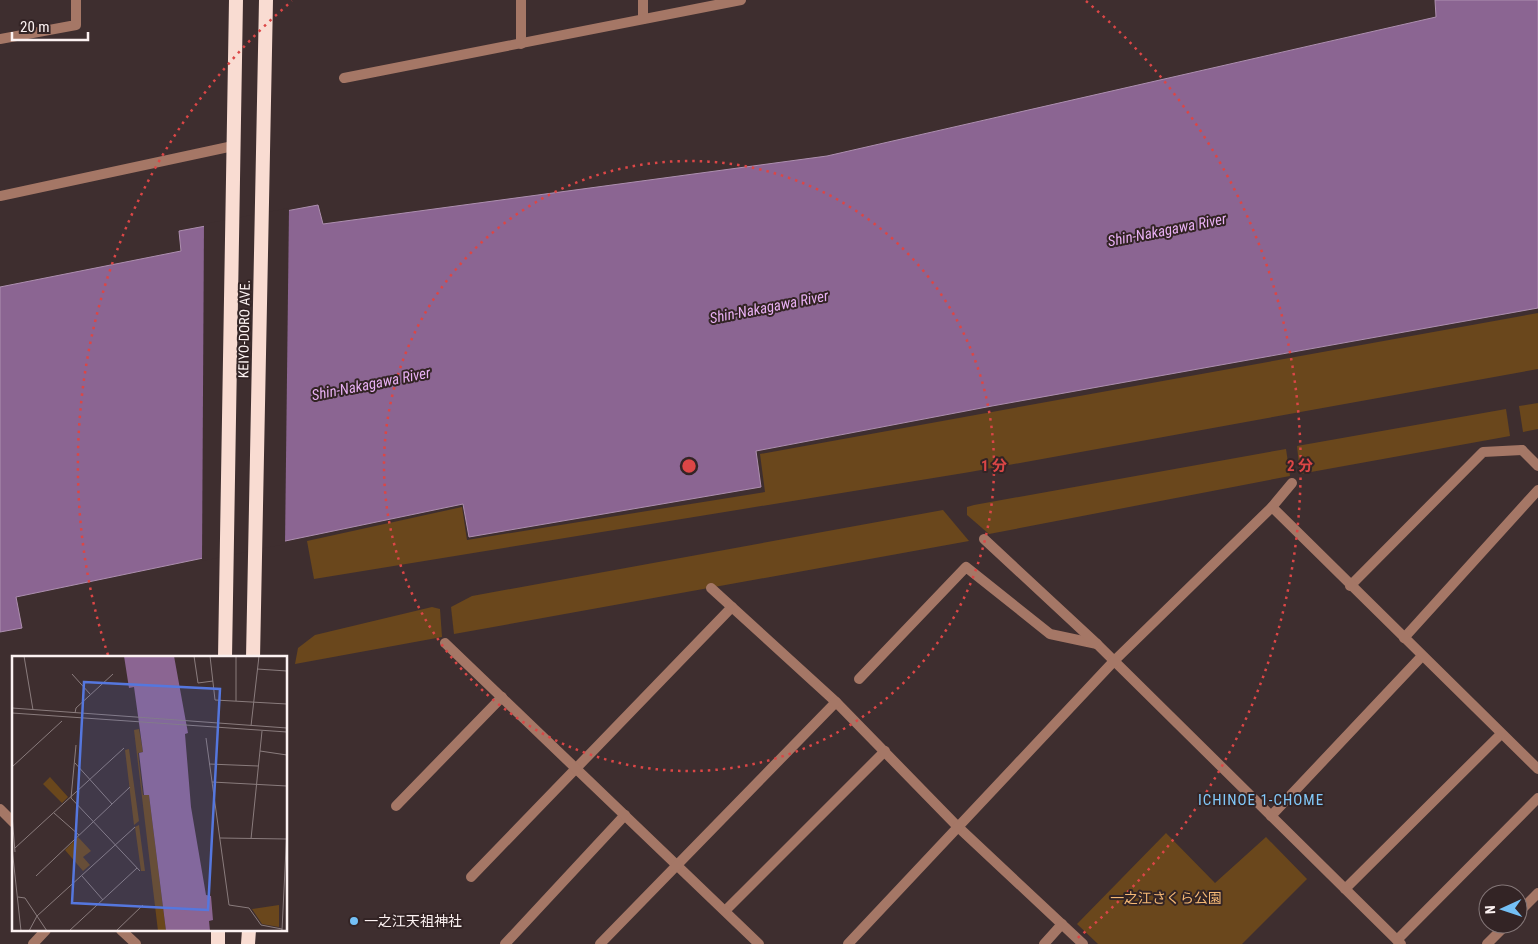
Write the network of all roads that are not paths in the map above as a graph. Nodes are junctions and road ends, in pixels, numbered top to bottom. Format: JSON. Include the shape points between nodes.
{"nodes":[{"id":1,"x":76,"y":0,"type":"edge"},
{"id":2,"x":236,"y":0,"type":"edge"},
{"id":3,"x":266,"y":0,"type":"edge"},
{"id":4,"x":521,"y":0,"type":"edge"},
{"id":5,"x":643,"y":0,"type":"edge"},
{"id":6,"x":741,"y":0,"type":"edge"},
{"id":7,"x":643,"y":19,"type":"junction"},
{"id":8,"x":0,"y":39,"type":"edge"},
{"id":9,"x":521,"y":44,"type":"junction"},
{"id":10,"x":344,"y":78,"type":"dead end"},
{"id":11,"x":233,"y":146,"type":"junction"},
{"id":12,"x":0,"y":196,"type":"edge"},
{"id":13,"x":1538,"y":466,"type":"edge"},
{"id":14,"x":1292,"y":483,"type":"dead end"},
{"id":15,"x":1538,"y":490,"type":"edge"},
{"id":16,"x":1272,"y":507,"type":"junction"},
{"id":17,"x":984,"y":538,"type":"dead end"},
{"id":18,"x":1350,"y":586,"type":"junction"},
{"id":19,"x":711,"y":588,"type":"dead end"},
{"id":20,"x":732,"y":607,"type":"junction"},
{"id":21,"x":1404,"y":638,"type":"junction"},
{"id":22,"x":445,"y":643,"type":"dead end"},
{"id":23,"x":1097,"y":644,"type":"junction"},
{"id":24,"x":225,"y":656,"type":"edge"},
{"id":25,"x":253,"y":656,"type":"edge"},
{"id":26,"x":1422,"y":656,"type":"junction"},
{"id":27,"x":1114,"y":661,"type":"junction"},
{"id":28,"x":858,"y":679,"type":"dead end"},
{"id":29,"x":502,"y":697,"type":"junction"},
{"id":30,"x":836,"y":702,"type":"junction"},
{"id":31,"x":1501,"y":734,"type":"junction"},
{"id":32,"x":885,"y":751,"type":"junction"},
{"id":33,"x":577,"y":769,"type":"junction"},
{"id":34,"x":1538,"y":769,"type":"edge"},
{"id":35,"x":1538,"y":798,"type":"edge"},
{"id":36,"x":396,"y":806,"type":"dead end"},
{"id":37,"x":0,"y":809,"type":"edge"},
{"id":38,"x":625,"y":815,"type":"junction"},
{"id":39,"x":1271,"y":816,"type":"junction"},
{"id":40,"x":12,"y":821,"type":"edge"},
{"id":41,"x":957,"y":826,"type":"junction"},
{"id":42,"x":677,"y":864,"type":"junction"},
{"id":43,"x":472,"y":877,"type":"dead end"},
{"id":44,"x":1344,"y":889,"type":"junction"},
{"id":45,"x":1538,"y":893,"type":"edge"},
{"id":46,"x":1528,"y":903,"type":"edge"},
{"id":47,"x":726,"y":910,"type":"junction"},
{"id":48,"x":1062,"y":924,"type":"junction"},
{"id":49,"x":44,"y":932,"type":"edge"},
{"id":50,"x":124,"y":932,"type":"edge"},
{"id":51,"x":1497,"y":934,"type":"edge"},
{"id":52,"x":1399,"y":942,"type":"edge"},
{"id":53,"x":33,"y":944,"type":"edge"},
{"id":54,"x":136,"y":944,"type":"edge"},
{"id":55,"x":505,"y":944,"type":"edge"},
{"id":56,"x":600,"y":944,"type":"edge"},
{"id":57,"x":759,"y":944,"type":"edge"},
{"id":58,"x":848,"y":944,"type":"edge"},
{"id":59,"x":1044,"y":944,"type":"edge"},
{"id":60,"x":1083,"y":944,"type":"edge"},
{"id":61,"x":1487,"y":944,"type":"edge"}],
"edges":[{"from":1,"to":8,"type":"street","via":[[76,25]]},
{"from":2,"to":11,"type":"highway","name":"KEIYO-DORO AVE."},
{"from":3,"to":25,"type":"highway","name":"KEIYO-DORO AVE."},
{"from":4,"to":9,"type":"street"},
{"from":5,"to":7,"type":"street"},
{"from":6,"to":7,"type":"street"},
{"from":7,"to":9,"type":"street"},
{"from":9,"to":10,"type":"street"},
{"from":11,"to":12,"type":"street"},
{"from":11,"to":24,"type":"highway","name":"KEIYO-DORO AVE."},
{"from":13,"to":18,"type":"street","via":[[1522,450],[1483,452]]},
{"from":14,"to":16,"type":"street"},
{"from":15,"to":21,"type":"street"},
{"from":16,"to":18,"type":"street"},
{"from":16,"to":27,"type":"street"},
{"from":17,"to":23,"type":"street"},
{"from":18,"to":21,"type":"street"},
{"from":19,"to":20,"type":"street"},
{"from":20,"to":30,"type":"street"},
{"from":20,"to":33,"type":"street"},
{"from":21,"to":26,"type":"street"},
{"from":22,"to":29,"type":"street"},
{"from":23,"to":27,"type":"street"},
{"from":23,"to":28,"type":"street","via":[[1050,634],[966,567]]},
{"from":26,"to":31,"type":"street"},
{"from":26,"to":39,"type":"street"},
{"from":27,"to":39,"type":"street"},
{"from":27,"to":41,"type":"street"},
{"from":29,"to":33,"type":"street"},
{"from":29,"to":36,"type":"street"},
{"from":30,"to":32,"type":"street"},
{"from":30,"to":42,"type":"street"},
{"from":31,"to":34,"type":"street"},
{"from":31,"to":44,"type":"street"},
{"from":32,"to":41,"type":"street"},
{"from":32,"to":47,"type":"street"},
{"from":33,"to":38,"type":"street"},
{"from":33,"to":43,"type":"street"},
{"from":35,"to":52,"type":"street"},
{"from":37,"to":40,"type":"street"},
{"from":38,"to":42,"type":"street"},
{"from":38,"to":55,"type":"street"},
{"from":39,"to":44,"type":"street"},
{"from":41,"to":48,"type":"street"},
{"from":41,"to":58,"type":"street"},
{"from":42,"to":47,"type":"street"},
{"from":42,"to":56,"type":"street"},
{"from":44,"to":52,"type":"street"},
{"from":45,"to":46,"type":"street"},
{"from":47,"to":57,"type":"street"},
{"from":48,"to":59,"type":"street"},
{"from":48,"to":60,"type":"street"},
{"from":49,"to":53,"type":"street"},
{"from":50,"to":54,"type":"street"},
{"from":51,"to":61,"type":"street"}]}
